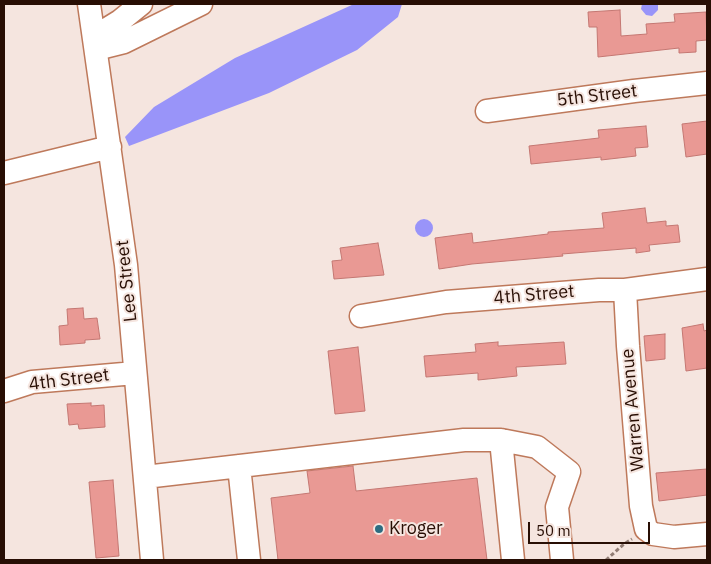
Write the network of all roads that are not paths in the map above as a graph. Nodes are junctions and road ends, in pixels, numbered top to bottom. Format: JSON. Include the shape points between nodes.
{"nodes":[{"id":1,"x":89,"y":4,"type":"edge"},
{"id":2,"x":141,"y":4,"type":"edge"},
{"id":3,"x":201,"y":4,"type":"edge"},
{"id":4,"x":95,"y":43,"type":"junction"},
{"id":5,"x":707,"y":84,"type":"edge"},
{"id":6,"x":487,"y":111,"type":"dead end"},
{"id":7,"x":110,"y":148,"type":"junction"},
{"id":8,"x":4,"y":173,"type":"edge"},
{"id":9,"x":707,"y":279,"type":"edge"},
{"id":10,"x":625,"y":290,"type":"junction"},
{"id":11,"x":360,"y":316,"type":"dead end"},
{"id":12,"x":135,"y":373,"type":"junction"},
{"id":13,"x":4,"y":391,"type":"edge"},
{"id":14,"x":501,"y":440,"type":"junction"},
{"id":15,"x":239,"y":466,"type":"junction"},
{"id":16,"x":144,"y":477,"type":"junction"},
{"id":17,"x":707,"y":534,"type":"edge"},
{"id":18,"x":149,"y":560,"type":"edge"},
{"id":19,"x":249,"y":560,"type":"edge"},
{"id":20,"x":513,"y":560,"type":"edge"},
{"id":21,"x":562,"y":560,"type":"edge"}],
"edges":[{"from":1,"to":4,"type":"street","name":"Lee Street"},
{"from":2,"to":4,"type":"street"},
{"from":3,"to":4,"type":"street","via":[[124,42]]},
{"from":4,"to":7,"type":"street","name":"Lee Street"},
{"from":5,"to":6,"type":"street","name":"5th Street"},
{"from":7,"to":8,"type":"street"},
{"from":7,"to":12,"type":"street","name":"Lee Street","via":[[126,265]]},
{"from":9,"to":10,"type":"street","name":"4th Street"},
{"from":10,"to":11,"type":"street","name":"4th Street","via":[[446,302]]},
{"from":10,"to":17,"type":"street","name":"Warren Avenue","via":[[641,506],[647,530],[653,534],[674,536]]},
{"from":12,"to":13,"type":"street","name":"4th Street","via":[[32,382]]},
{"from":12,"to":16,"type":"street","name":"Lee Street"},
{"from":14,"to":15,"type":"street","via":[[464,440]]},
{"from":14,"to":20,"type":"street"},
{"from":14,"to":21,"type":"street","via":[[537,447],[569,472],[557,507]]},
{"from":15,"to":16,"type":"street"},
{"from":15,"to":19,"type":"street"},
{"from":16,"to":18,"type":"street","name":"Lee Street"}]}
